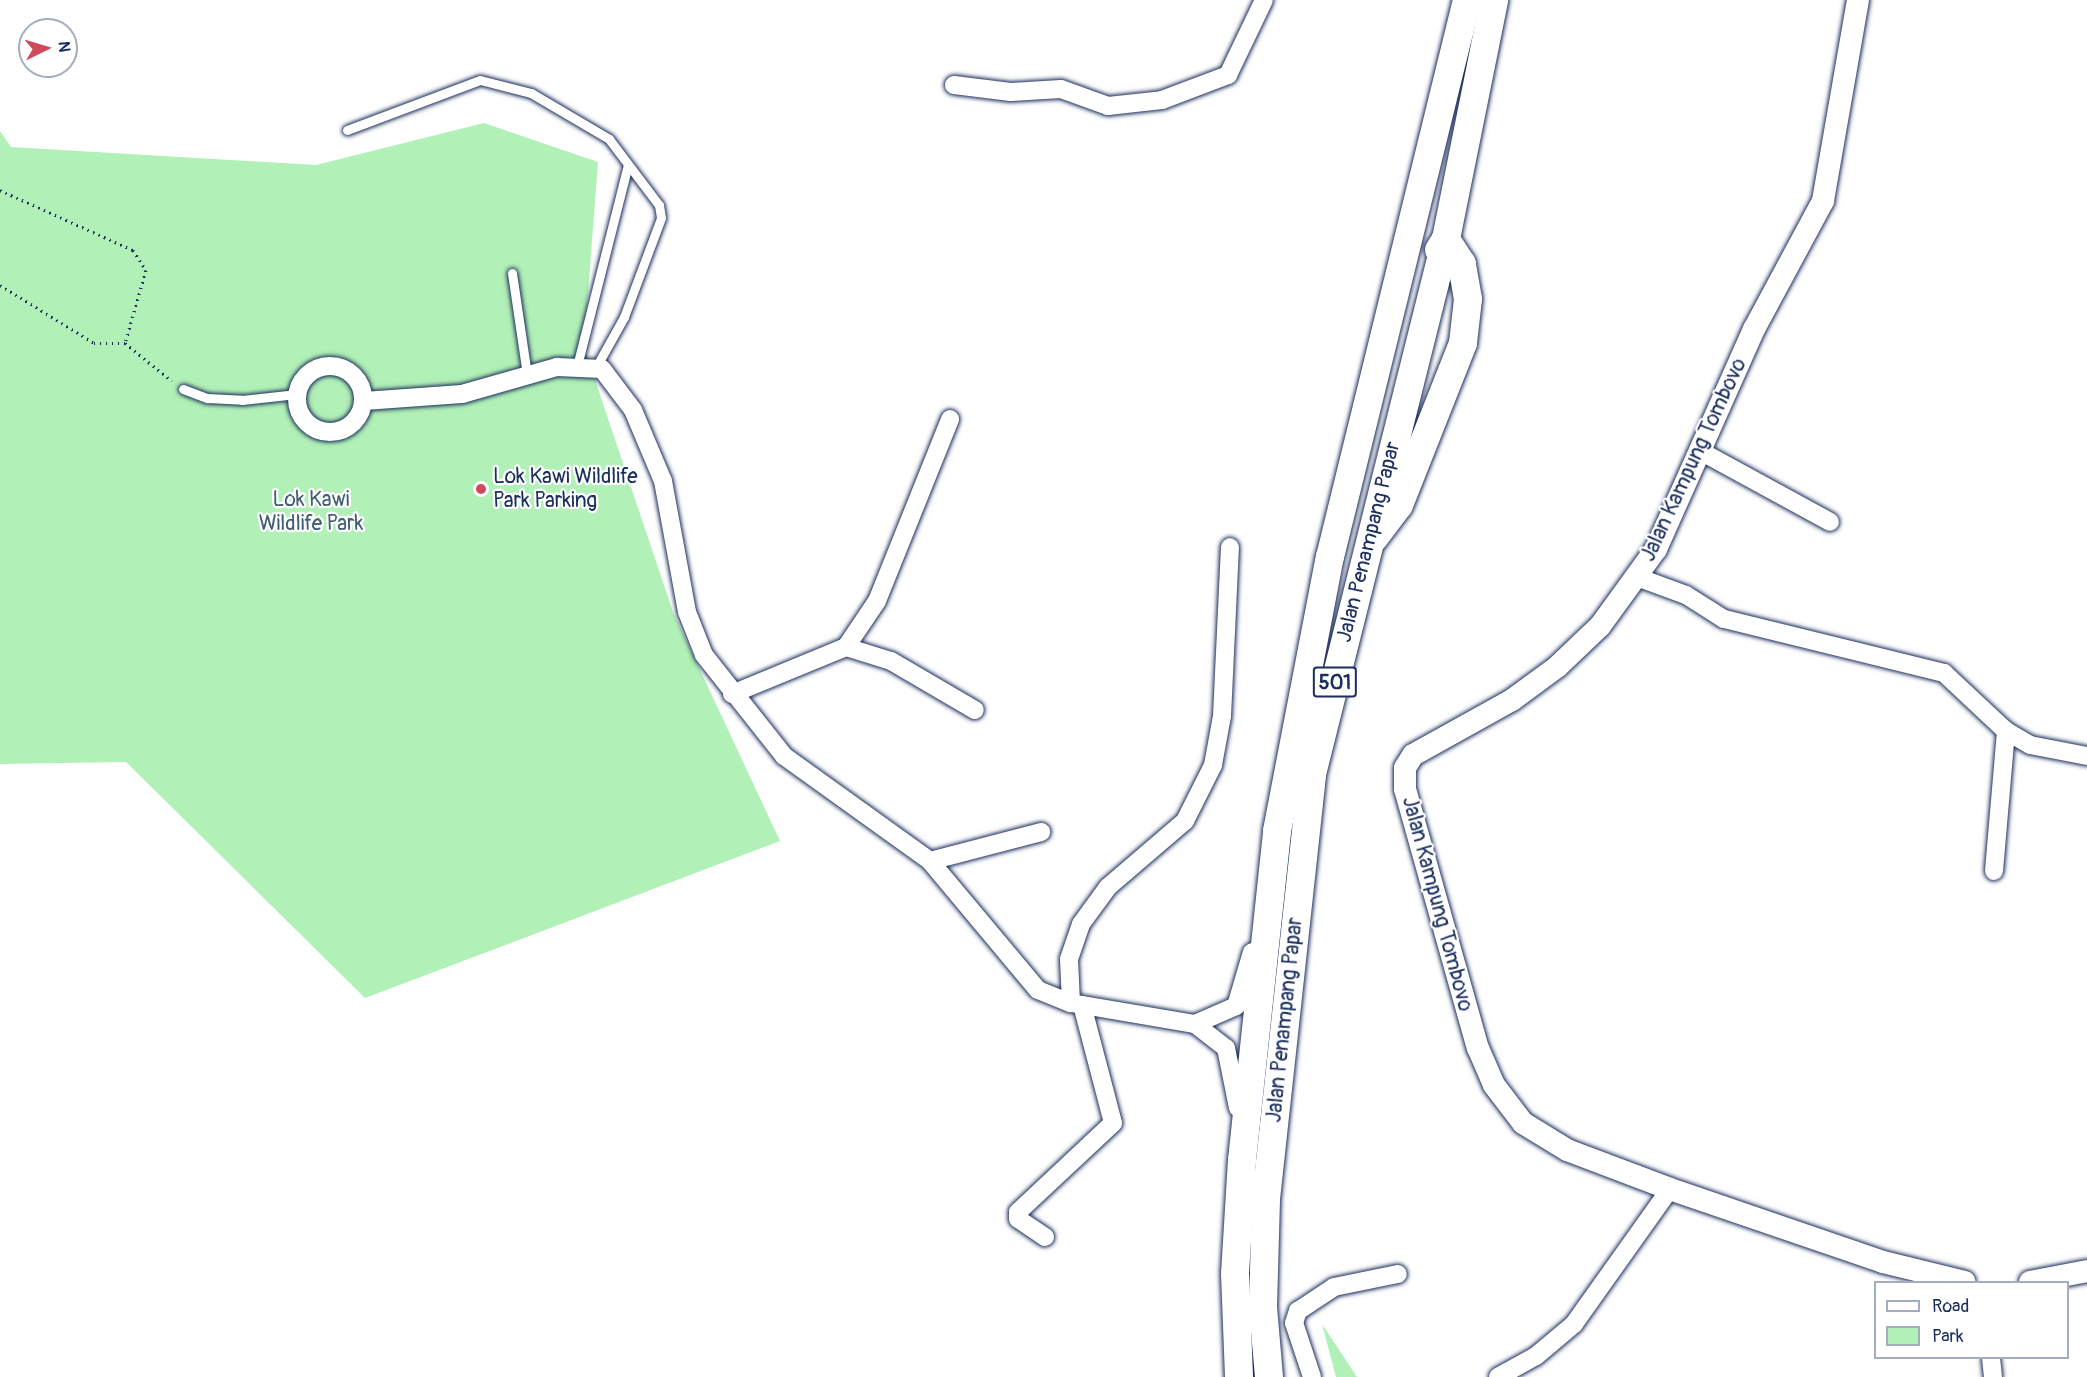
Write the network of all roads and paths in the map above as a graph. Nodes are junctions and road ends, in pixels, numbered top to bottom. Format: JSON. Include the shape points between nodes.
{"nodes":[{"id":1,"x":1264,"y":0,"type":"edge"},
{"id":2,"x":1467,"y":0,"type":"edge"},
{"id":3,"x":1494,"y":0,"type":"edge"},
{"id":4,"x":1858,"y":0,"type":"edge"},
{"id":5,"x":954,"y":85,"type":"dead end"},
{"id":6,"x":347,"y":130,"type":"dead end"},
{"id":7,"x":628,"y":165,"type":"junction"},
{"id":8,"x":0,"y":190,"type":"edge"},
{"id":9,"x":1446,"y":239,"type":"junction"},
{"id":10,"x":512,"y":273,"type":"dead end"},
{"id":11,"x":0,"y":285,"type":"edge"},
{"id":12,"x":125,"y":343,"type":"junction"},
{"id":13,"x":577,"y":366,"type":"junction"},
{"id":14,"x":596,"y":367,"type":"junction"},
{"id":15,"x":527,"y":375,"type":"junction"},
{"id":16,"x":1373,"y":377,"type":"junction"},
{"id":17,"x":183,"y":389,"type":"joint"},
{"id":18,"x":297,"y":394,"type":"junction"},
{"id":19,"x":364,"y":401,"type":"junction"},
{"id":20,"x":950,"y":419,"type":"dead end"},
{"id":21,"x":1700,"y":451,"type":"junction"},
{"id":22,"x":1830,"y":522,"type":"dead end"},
{"id":23,"x":1230,"y":547,"type":"dead end"},
{"id":24,"x":1368,"y":547,"type":"junction"},
{"id":25,"x":1637,"y":577,"type":"junction"},
{"id":26,"x":846,"y":647,"type":"junction"},
{"id":27,"x":732,"y":694,"type":"junction"},
{"id":28,"x":975,"y":710,"type":"dead end"},
{"id":29,"x":2006,"y":731,"type":"junction"},
{"id":30,"x":2087,"y":756,"type":"edge"},
{"id":31,"x":1041,"y":832,"type":"dead end"},
{"id":32,"x":930,"y":861,"type":"junction"},
{"id":33,"x":1994,"y":871,"type":"dead end"},
{"id":34,"x":1269,"y":895,"type":"junction"},
{"id":35,"x":1077,"y":1004,"type":"junction"},
{"id":36,"x":1195,"y":1024,"type":"junction"},
{"id":37,"x":1242,"y":1160,"type":"junction"},
{"id":38,"x":1670,"y":1189,"type":"junction"},
{"id":39,"x":1045,"y":1237,"type":"dead end"},
{"id":40,"x":2087,"y":1270,"type":"edge"},
{"id":41,"x":1398,"y":1274,"type":"dead end"},
{"id":42,"x":1961,"y":1281,"type":"edge"},
{"id":43,"x":2035,"y":1281,"type":"edge"},
{"id":44,"x":1991,"y":1359,"type":"edge"},
{"id":45,"x":1239,"y":1377,"type":"edge"},
{"id":46,"x":1269,"y":1377,"type":"edge"},
{"id":47,"x":1312,"y":1377,"type":"edge"},
{"id":48,"x":1498,"y":1377,"type":"edge"},
{"id":49,"x":1993,"y":1377,"type":"edge"}],
"edges":[{"from":1,"to":5,"type":"street","via":[[1228,75],[1162,100],[1108,106],[1061,89],[1011,92]]},
{"from":2,"to":16,"type":"main road","name":"Jalan Penampang Papar","number":"501"},
{"from":3,"to":9,"type":"main road","name":"Jalan Penampang Papar","number":"501"},
{"from":4,"to":21,"type":"street","name":"Jalan Kampung Tombovo","via":[[1823,201],[1754,329]]},
{"from":6,"to":7,"type":"lane","via":[[468,84],[496,81],[564,110],[609,139]]},
{"from":7,"to":13,"type":"lane"},
{"from":7,"to":14,"type":"lane","via":[[659,205],[661,218],[624,317]]},
{"from":8,"to":12,"type":"path","via":[[133,250],[146,270]]},
{"from":9,"to":16,"type":"main road"},
{"from":9,"to":24,"type":"main road","name":"Jalan Penampang Papar","number":"501"},
{"from":9,"to":24,"type":"main road","via":[[1462,264],[1468,299],[1463,343],[1399,505]]},
{"from":10,"to":15,"type":"lane"},
{"from":11,"to":12,"type":"path","via":[[94,343]]},
{"from":12,"to":17,"type":"path"},
{"from":13,"to":14,"type":"street"},
{"from":13,"to":15,"type":"street"},
{"from":14,"to":27,"type":"street","via":[[608,375],[633,410],[659,471],[687,612],[704,655]]},
{"from":15,"to":19,"type":"street","via":[[425,400]]},
{"from":16,"to":34,"type":"main road","name":"Jalan Penampang Papar","number":"501","via":[[1301,688]]},
{"from":17,"to":18,"type":"lane","via":[[207,398],[242,400]]},
{"from":18,"to":19,"type":"street","via":[[304,378],[334,366],[349,372],[360,385]]},
{"from":18,"to":19,"type":"street","via":[[299,411],[310,426],[326,433],[344,430],[357,418]]},
{"from":20,"to":26,"type":"street","via":[[877,601]]},
{"from":21,"to":22,"type":"street"},
{"from":21,"to":25,"type":"street","name":"Jalan Kampung Tombovo","via":[[1656,549]]},
{"from":23,"to":35,"type":"street","via":[[1222,716],[1213,765],[1185,820],[1108,886],[1081,924],[1070,959]]},
{"from":24,"to":46,"type":"main road","name":"Jalan Penampang Papar","number":"501","via":[[1312,774],[1266,1199],[1263,1307]]},
{"from":25,"to":29,"type":"street","via":[[1686,595],[1724,619],[1944,673]]},
{"from":25,"to":38,"type":"street","name":"Jalan Kampung Tombovo","via":[[1600,626],[1557,667],[1512,700],[1413,755],[1406,768],[1405,789],[1468,1018],[1510,1112],[1567,1150]]},
{"from":26,"to":27,"type":"street"},
{"from":26,"to":28,"type":"street","via":[[891,661]]},
{"from":27,"to":32,"type":"street","via":[[784,756]]},
{"from":29,"to":30,"type":"street","via":[[2030,746]]},
{"from":29,"to":33,"type":"street"},
{"from":31,"to":32,"type":"street"},
{"from":32,"to":35,"type":"street","via":[[1021,975],[1038,990]]},
{"from":34,"to":36,"type":"street","via":[[1236,1006]]},
{"from":34,"to":37,"type":"main road","name":"Jalan Penampang Papar","number":"501"},
{"from":35,"to":36,"type":"street"},
{"from":35,"to":39,"type":"street","via":[[1113,1123],[1018,1212],[1018,1219]]},
{"from":36,"to":37,"type":"street","via":[[1226,1048],[1233,1063]]},
{"from":37,"to":45,"type":"main road","name":"Jalan Penampang Papar","number":"501","via":[[1235,1274]]},
{"from":38,"to":42,"type":"street","name":"Jalan Kampung Tombovo","via":[[1883,1262]]},
{"from":38,"to":48,"type":"street","via":[[1574,1324],[1536,1356]]},
{"from":40,"to":43,"type":"street"},
{"from":41,"to":47,"type":"street","via":[[1334,1287],[1298,1311],[1294,1323]]},
{"from":44,"to":49,"type":"street"}]}
